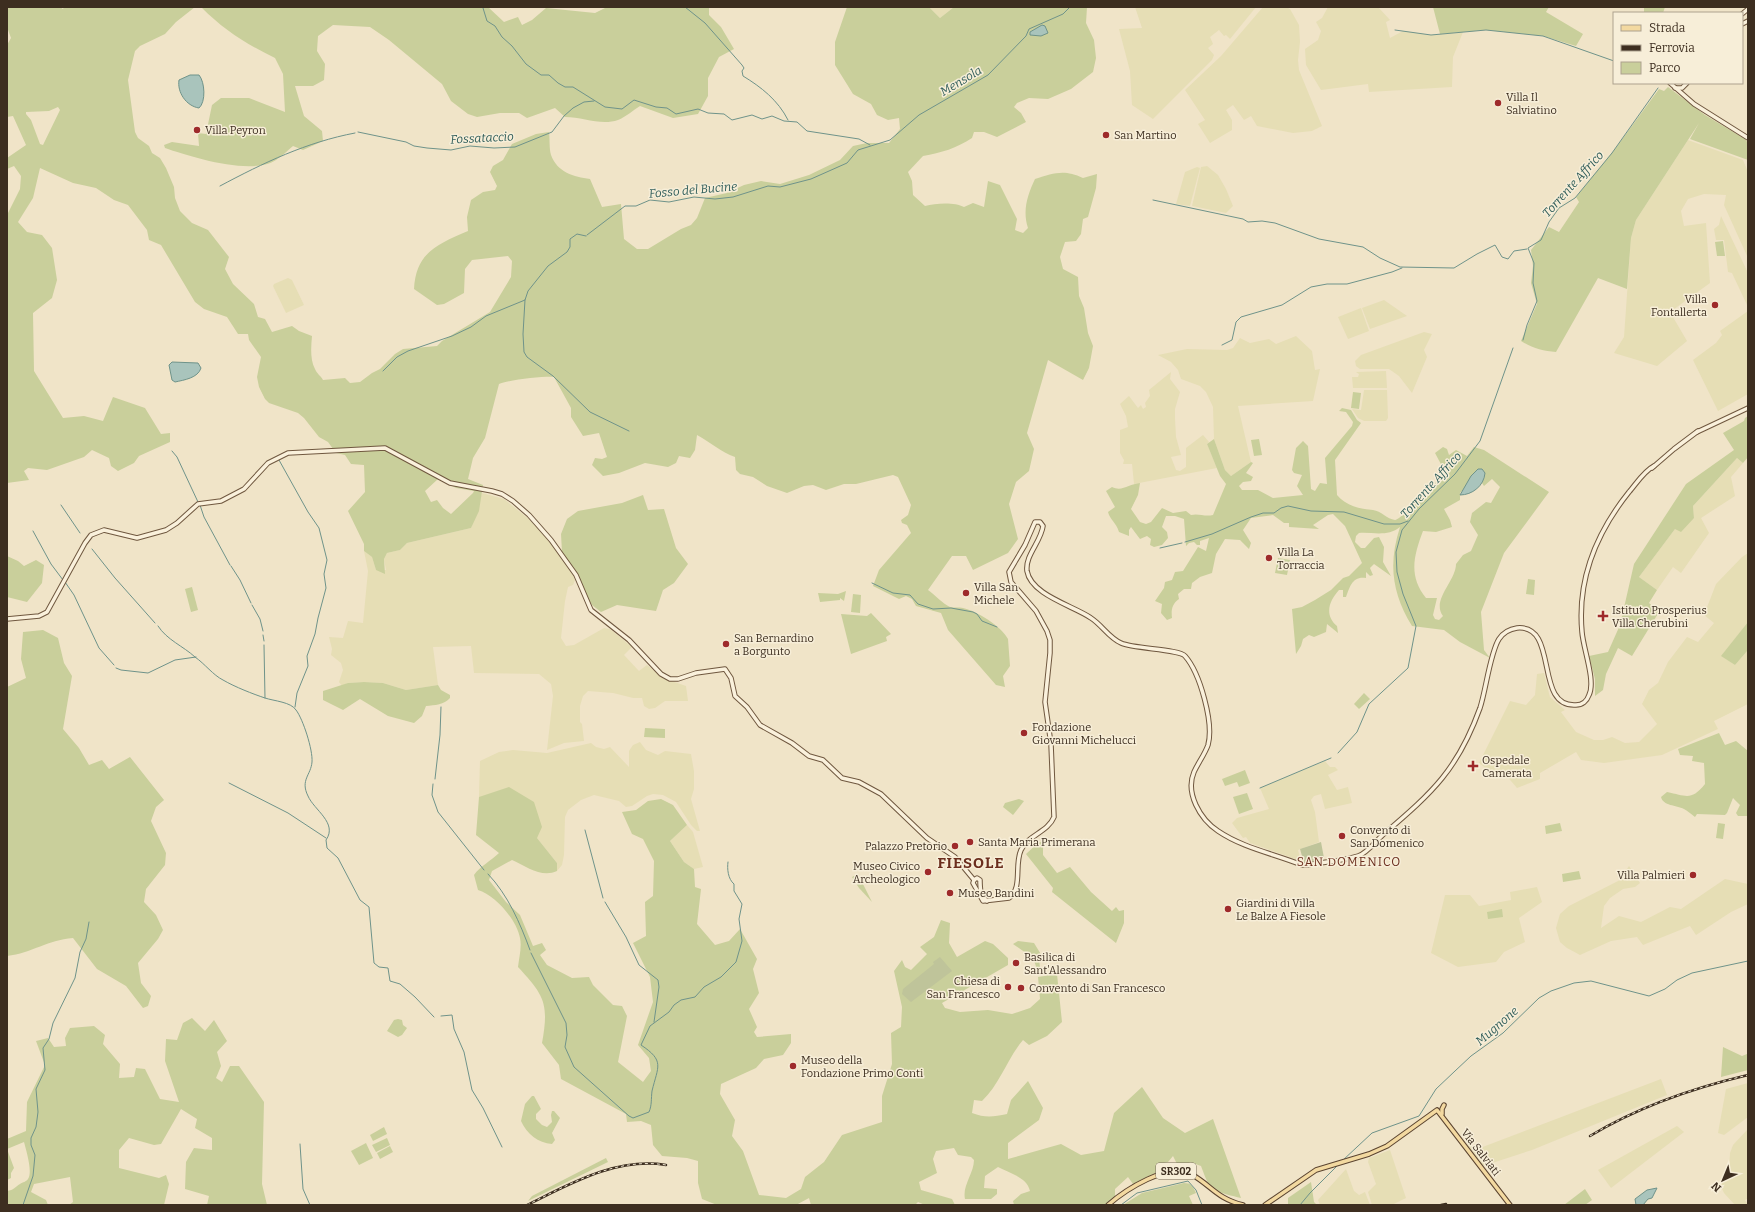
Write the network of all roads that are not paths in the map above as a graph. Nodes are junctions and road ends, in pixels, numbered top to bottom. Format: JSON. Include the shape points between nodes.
{"nodes":[{"id":1,"x":1671,"y":84,"type":"edge"},
{"id":2,"x":1686,"y":84,"type":"edge"},
{"id":3,"x":1674,"y":87,"type":"junction"},
{"id":4,"x":1683,"y":87,"type":"junction"},
{"id":5,"x":1684,"y":95,"type":"junction"},
{"id":6,"x":1748,"y":138,"type":"edge"},
{"id":7,"x":1748,"y":408,"type":"edge"},
{"id":8,"x":7,"y":619,"type":"edge"},
{"id":9,"x":974,"y":880,"type":"junction"},
{"id":10,"x":977,"y":885,"type":"junction"},
{"id":11,"x":1444,"y":1104,"type":"dead end"},
{"id":12,"x":1443,"y":1117,"type":"junction"},
{"id":13,"x":1108,"y":1205,"type":"edge"},
{"id":14,"x":1243,"y":1205,"type":"edge"},
{"id":15,"x":1265,"y":1205,"type":"edge"},
{"id":16,"x":1510,"y":1205,"type":"edge"}],
"edges":[{"from":1,"to":3,"type":"main road"},
{"from":2,"to":4,"type":"main road"},
{"from":3,"to":4,"type":"main road"},
{"from":3,"to":5,"type":"main road"},
{"from":4,"to":5,"type":"main road"},
{"from":5,"to":6,"type":"main road"},
{"from":7,"to":10,"type":"main road","via":[[1698,431],[1645,474],[1616,509],[1592,554],[1583,589],[1582,634],[1592,686],[1583,704],[1570,705],[1553,693],[1544,651],[1536,636],[1520,628],[1505,633],[1496,646],[1482,702],[1461,752],[1442,780],[1358,856],[1308,865],[1235,840],[1208,823],[1196,805],[1191,791],[1192,777],[1209,739],[1204,696],[1189,662],[1180,653],[1121,643],[1091,618],[1062,604],[1033,583],[1028,574],[1027,564],[1043,526],[1036,521],[1026,545],[1009,572],[1011,582],[1036,611],[1050,640],[1045,702],[1051,744],[1054,817],[1050,824],[1022,847],[1018,856],[1017,883],[1013,896],[1007,899],[981,900]]},
{"from":8,"to":9,"type":"main road","via":[[45,614],[87,539],[96,532],[107,530],[134,538],[170,528],[199,504],[217,502],[231,496],[245,488],[265,466],[277,458],[292,453],[385,448],[450,483],[506,496],[529,515],[551,540],[576,575],[591,610],[630,641],[652,666],[670,679],[725,669],[731,678],[735,696],[746,705],[760,725],[809,756],[823,760],[840,776],[881,794],[920,831],[958,861]]},
{"from":9,"to":10,"type":"main road","via":[[973,883]]},
{"from":9,"to":10,"type":"main road","via":[[979,879]]},
{"from":11,"to":12,"type":"main road","via":[[1441,1111]]},
{"from":12,"to":15,"type":"main road","name":"Via Salviati","via":[[1437,1110],[1392,1143],[1309,1174]]},
{"from":12,"to":16,"type":"main road","name":"Via Salviati"},
{"from":13,"to":14,"type":"main road","number":"SR302","via":[[1129,1189],[1154,1177],[1179,1171],[1194,1176],[1226,1200]]}]}
